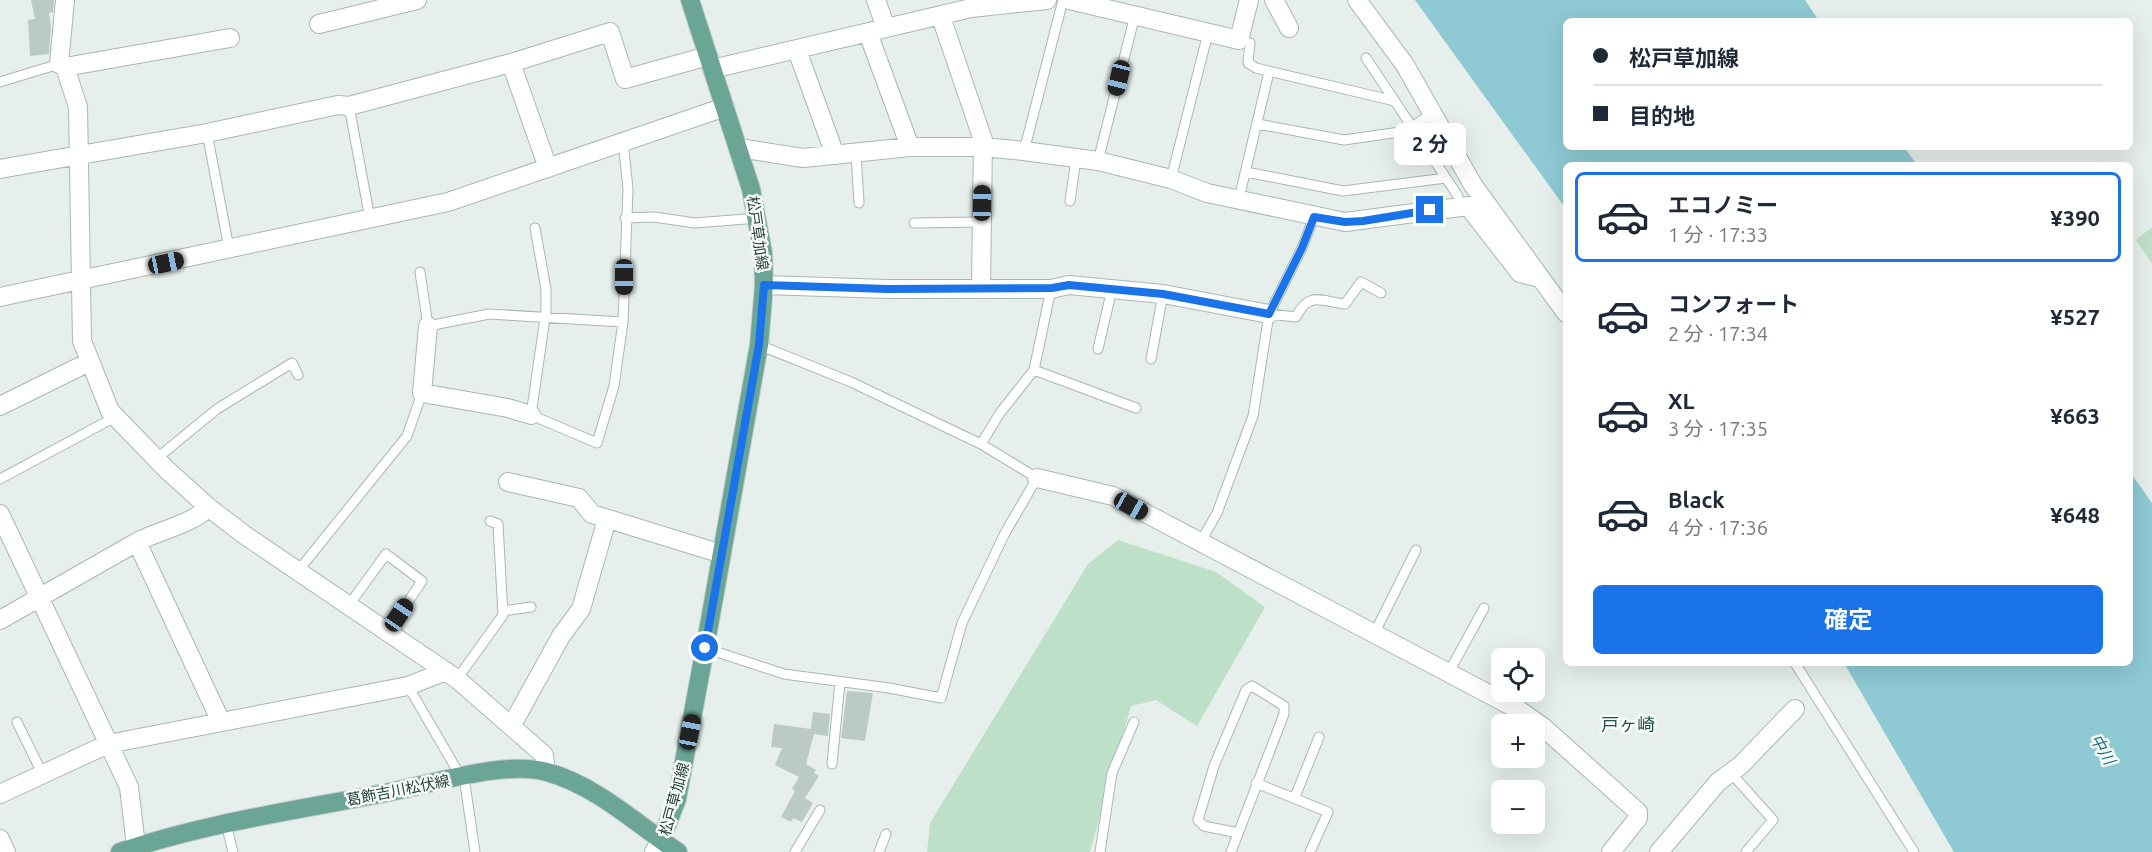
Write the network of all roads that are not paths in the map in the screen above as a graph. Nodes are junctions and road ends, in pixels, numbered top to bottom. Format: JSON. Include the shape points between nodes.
{"nodes":[{"id":1,"x":65,"y":0,"type":"edge"},
{"id":2,"x":690,"y":0,"type":"edge"},
{"id":3,"x":876,"y":0,"type":"edge"},
{"id":4,"x":1047,"y":0,"type":"edge"},
{"id":5,"x":1063,"y":0,"type":"edge"},
{"id":6,"x":1069,"y":0,"type":"edge"},
{"id":7,"x":1249,"y":0,"type":"edge"},
{"id":8,"x":1274,"y":0,"type":"edge"},
{"id":9,"x":1357,"y":0,"type":"edge"},
{"id":10,"x":410,"y":1,"type":"edge"},
{"id":11,"x":1023,"y":1,"type":"edge"},
{"id":12,"x":1100,"y":3,"type":"edge"},
{"id":13,"x":1135,"y":15,"type":"junction"},
{"id":14,"x":940,"y":16,"type":"junction"},
{"id":15,"x":319,"y":24,"type":"dead end"},
{"id":16,"x":886,"y":28,"type":"junction"},
{"id":17,"x":1289,"y":28,"type":"dead end"},
{"id":18,"x":868,"y":33,"type":"junction"},
{"id":19,"x":1208,"y":33,"type":"junction"},
{"id":20,"x":230,"y":38,"type":"dead end"},
{"id":21,"x":1239,"y":40,"type":"junction"},
{"id":22,"x":797,"y":50,"type":"junction"},
{"id":23,"x":1366,"y":58,"type":"dead end"},
{"id":24,"x":710,"y":62,"type":"junction"},
{"id":25,"x":512,"y":63,"type":"junction"},
{"id":26,"x":62,"y":66,"type":"junction"},
{"id":27,"x":1269,"y":72,"type":"junction"},
{"id":28,"x":0,"y":82,"type":"edge"},
{"id":29,"x":1395,"y":101,"type":"junction"},
{"id":30,"x":349,"y":106,"type":"junction"},
{"id":31,"x":724,"y":107,"type":"junction"},
{"id":32,"x":1432,"y":113,"type":"junction"},
{"id":33,"x":1258,"y":124,"type":"junction"},
{"id":34,"x":1413,"y":128,"type":"junction"},
{"id":35,"x":207,"y":134,"type":"junction"},
{"id":36,"x":623,"y":141,"type":"junction"},
{"id":37,"x":909,"y":147,"type":"junction"},
{"id":38,"x":983,"y":147,"type":"junction"},
{"id":39,"x":739,"y":148,"type":"junction"},
{"id":40,"x":1024,"y":151,"type":"junction"},
{"id":41,"x":856,"y":153,"type":"junction"},
{"id":42,"x":835,"y":155,"type":"junction"},
{"id":43,"x":80,"y":156,"type":"junction"},
{"id":44,"x":1076,"y":159,"type":"junction"},
{"id":45,"x":1098,"y":161,"type":"junction"},
{"id":46,"x":548,"y":168,"type":"junction"},
{"id":47,"x":0,"y":169,"type":"edge"},
{"id":48,"x":1246,"y":172,"type":"junction"},
{"id":49,"x":1446,"y":178,"type":"junction"},
{"id":50,"x":1171,"y":179,"type":"junction"},
{"id":51,"x":1241,"y":190,"type":"dead end"},
{"id":52,"x":1458,"y":196,"type":"dead end"},
{"id":53,"x":1070,"y":201,"type":"dead end"},
{"id":54,"x":859,"y":203,"type":"dead end"},
{"id":55,"x":1314,"y":217,"type":"junction"},
{"id":56,"x":626,"y":218,"type":"junction"},
{"id":57,"x":758,"y":218,"type":"junction"},
{"id":58,"x":370,"y":219,"type":"junction"},
{"id":59,"x":981,"y":222,"type":"junction"},
{"id":60,"x":914,"y":223,"type":"dead end"},
{"id":61,"x":535,"y":228,"type":"dead end"},
{"id":62,"x":229,"y":248,"type":"junction"},
{"id":63,"x":420,"y":272,"type":"dead end"},
{"id":64,"x":1540,"y":278,"type":"junction"},
{"id":65,"x":82,"y":280,"type":"junction"},
{"id":66,"x":764,"y":285,"type":"junction"},
{"id":67,"x":981,"y":288,"type":"junction"},
{"id":68,"x":1052,"y":288,"type":"junction"},
{"id":69,"x":1112,"y":289,"type":"junction"},
{"id":70,"x":1381,"y":293,"type":"dead end"},
{"id":71,"x":1163,"y":294,"type":"junction"},
{"id":72,"x":0,"y":297,"type":"edge"},
{"id":73,"x":1563,"y":309,"type":"edge"},
{"id":74,"x":1269,"y":314,"type":"junction"},
{"id":75,"x":545,"y":316,"type":"junction"},
{"id":76,"x":623,"y":322,"type":"junction"},
{"id":77,"x":428,"y":326,"type":"junction"},
{"id":78,"x":759,"y":345,"type":"junction"},
{"id":79,"x":1098,"y":349,"type":"dead end"},
{"id":80,"x":1151,"y":359,"type":"dead end"},
{"id":81,"x":89,"y":362,"type":"junction"},
{"id":82,"x":1034,"y":370,"type":"junction"},
{"id":83,"x":297,"y":375,"type":"dead end"},
{"id":84,"x":422,"y":393,"type":"junction"},
{"id":85,"x":0,"y":406,"type":"edge"},
{"id":86,"x":1136,"y":408,"type":"dead end"},
{"id":87,"x":531,"y":415,"type":"junction"},
{"id":88,"x":115,"y":417,"type":"junction"},
{"id":89,"x":981,"y":444,"type":"junction"},
{"id":90,"x":156,"y":459,"type":"junction"},
{"id":91,"x":1037,"y":478,"type":"junction"},
{"id":92,"x":0,"y":479,"type":"edge"},
{"id":93,"x":508,"y":482,"type":"dead end"},
{"id":94,"x":208,"y":507,"type":"junction"},
{"id":95,"x":0,"y":514,"type":"edge"},
{"id":96,"x":607,"y":519,"type":"junction"},
{"id":97,"x":489,"y":521,"type":"dead end"},
{"id":98,"x":137,"y":542,"type":"junction"},
{"id":99,"x":1200,"y":544,"type":"junction"},
{"id":100,"x":1416,"y":550,"type":"dead end"},
{"id":101,"x":722,"y":554,"type":"junction"},
{"id":102,"x":298,"y":571,"type":"junction"},
{"id":103,"x":39,"y":598,"type":"junction"},
{"id":104,"x":349,"y":605,"type":"junction"},
{"id":105,"x":531,"y":607,"type":"dead end"},
{"id":106,"x":1484,"y":608,"type":"dead end"},
{"id":107,"x":503,"y":611,"type":"junction"},
{"id":108,"x":0,"y":620,"type":"edge"},
{"id":109,"x":388,"y":632,"type":"junction"},
{"id":110,"x":1374,"y":634,"type":"junction"},
{"id":111,"x":705,"y":648,"type":"junction"},
{"id":112,"x":1797,"y":666,"type":"edge"},
{"id":113,"x":1449,"y":672,"type":"junction"},
{"id":114,"x":452,"y":675,"type":"junction"},
{"id":115,"x":840,"y":681,"type":"junction"},
{"id":116,"x":408,"y":686,"type":"junction"},
{"id":117,"x":1796,"y":709,"type":"dead end"},
{"id":118,"x":17,"y":722,"type":"dead end"},
{"id":119,"x":221,"y":722,"type":"junction"},
{"id":120,"x":1134,"y":723,"type":"dead end"},
{"id":121,"x":512,"y":725,"type":"junction"},
{"id":122,"x":1319,"y":736,"type":"dead end"},
{"id":123,"x":108,"y":744,"type":"junction"},
{"id":124,"x":832,"y":764,"type":"dead end"},
{"id":125,"x":546,"y":771,"type":"junction"},
{"id":126,"x":42,"y":773,"type":"junction"},
{"id":127,"x":1731,"y":773,"type":"junction"},
{"id":128,"x":463,"y":777,"type":"junction"},
{"id":129,"x":1256,"y":783,"type":"junction"},
{"id":130,"x":0,"y":794,"type":"edge"},
{"id":131,"x":1295,"y":797,"type":"junction"},
{"id":132,"x":820,"y":810,"type":"dead end"},
{"id":133,"x":226,"y":824,"type":"junction"},
{"id":134,"x":1238,"y":833,"type":"junction"},
{"id":135,"x":886,"y":834,"type":"dead end"},
{"id":136,"x":0,"y":839,"type":"edge"},
{"id":137,"x":658,"y":846,"type":"edge"},
{"id":138,"x":128,"y":849,"type":"edge"},
{"id":139,"x":6,"y":852,"type":"edge"},
{"id":140,"x":233,"y":852,"type":"edge"},
{"id":141,"x":475,"y":852,"type":"edge"},
{"id":142,"x":678,"y":852,"type":"edge"},
{"id":143,"x":795,"y":852,"type":"edge"},
{"id":144,"x":879,"y":852,"type":"edge"},
{"id":145,"x":1100,"y":852,"type":"edge"},
{"id":146,"x":1231,"y":852,"type":"edge"},
{"id":147,"x":1310,"y":852,"type":"edge"},
{"id":148,"x":1611,"y":852,"type":"edge"},
{"id":149,"x":1659,"y":852,"type":"edge"},
{"id":150,"x":1746,"y":852,"type":"edge"},
{"id":151,"x":1914,"y":852,"type":"edge"}],
"edges":[{"from":1,"to":26,"type":"street"},
{"from":2,"to":24,"type":"main road","name":"松戸草加線"},
{"from":3,"to":16,"type":"street"},
{"from":4,"to":11,"type":"street"},
{"from":5,"to":40,"type":"lane"},
{"from":6,"to":12,"type":"street"},
{"from":7,"to":21,"type":"street"},
{"from":8,"to":17,"type":"street"},
{"from":9,"to":32,"type":"street"},
{"from":10,"to":15,"type":"street"},
{"from":11,"to":14,"type":"street"},
{"from":12,"to":13,"type":"street"},
{"from":13,"to":19,"type":"street"},
{"from":13,"to":45,"type":"lane"},
{"from":14,"to":16,"type":"street"},
{"from":14,"to":38,"type":"street"},
{"from":16,"to":18,"type":"street"},
{"from":18,"to":22,"type":"street"},
{"from":18,"to":37,"type":"street"},
{"from":19,"to":21,"type":"street"},
{"from":19,"to":50,"type":"lane"},
{"from":20,"to":26,"type":"street"},
{"from":21,"to":27,"type":"lane","via":[[1250,43],[1248,63]]},
{"from":22,"to":24,"type":"street"},
{"from":22,"to":42,"type":"street"},
{"from":23,"to":29,"type":"lane"},
{"from":24,"to":25,"type":"street","via":[[625,79],[610,32]]},
{"from":24,"to":31,"type":"main road","name":"松戸草加線"},
{"from":25,"to":30,"type":"street"},
{"from":25,"to":46,"type":"street"},
{"from":26,"to":28,"type":"lane"},
{"from":26,"to":43,"type":"street","via":[[78,107]]},
{"from":27,"to":29,"type":"lane"},
{"from":27,"to":33,"type":"lane"},
{"from":29,"to":34,"type":"lane"},
{"from":30,"to":35,"type":"street","via":[[338,105]]},
{"from":30,"to":58,"type":"lane"},
{"from":31,"to":36,"type":"street"},
{"from":31,"to":39,"type":"main road","name":"松戸草加線"},
{"from":32,"to":34,"type":"lane"},
{"from":32,"to":64,"type":"street","via":[[1473,184]]},
{"from":33,"to":34,"type":"lane","via":[[1344,140]]},
{"from":33,"to":48,"type":"lane"},
{"from":34,"to":49,"type":"lane"},
{"from":35,"to":43,"type":"street"},
{"from":35,"to":62,"type":"lane"},
{"from":36,"to":46,"type":"street"},
{"from":36,"to":56,"type":"lane","via":[[628,189]]},
{"from":37,"to":38,"type":"street"},
{"from":37,"to":41,"type":"street"},
{"from":38,"to":40,"type":"street"},
{"from":38,"to":59,"type":"street"},
{"from":39,"to":42,"type":"street","via":[[803,159]]},
{"from":39,"to":57,"type":"main road","name":"松戸草加線"},
{"from":40,"to":44,"type":"street"},
{"from":41,"to":42,"type":"street"},
{"from":41,"to":54,"type":"lane"},
{"from":43,"to":47,"type":"street"},
{"from":43,"to":65,"type":"street"},
{"from":44,"to":45,"type":"street"},
{"from":44,"to":53,"type":"lane"},
{"from":45,"to":50,"type":"street"},
{"from":46,"to":58,"type":"street","via":[[448,202]]},
{"from":48,"to":49,"type":"lane","via":[[1343,191]]},
{"from":48,"to":51,"type":"lane"},
{"from":49,"to":52,"type":"lane"},
{"from":50,"to":55,"type":"street","via":[[1208,193]]},
{"from":55,"to":64,"type":"street","via":[[1363,221],[1468,206],[1520,273]]},
{"from":55,"to":74,"type":"lane"},
{"from":56,"to":57,"type":"lane","via":[[654,217],[695,223]]},
{"from":56,"to":76,"type":"lane"},
{"from":57,"to":66,"type":"main road","name":"松戸草加線"},
{"from":58,"to":62,"type":"street"},
{"from":59,"to":60,"type":"lane"},
{"from":59,"to":67,"type":"street"},
{"from":61,"to":75,"type":"lane","via":[[546,289]]},
{"from":62,"to":65,"type":"street"},
{"from":63,"to":77,"type":"lane"},
{"from":64,"to":73,"type":"street"},
{"from":65,"to":72,"type":"street"},
{"from":65,"to":81,"type":"street","via":[[82,341]]},
{"from":66,"to":67,"type":"street"},
{"from":66,"to":78,"type":"main road","name":"松戸草加線"},
{"from":67,"to":68,"type":"street"},
{"from":68,"to":69,"type":"street","via":[[1069,285]]},
{"from":68,"to":82,"type":"lane"},
{"from":69,"to":71,"type":"street"},
{"from":69,"to":79,"type":"lane"},
{"from":70,"to":74,"type":"lane","via":[[1361,282],[1346,304],[1310,299],[1303,303],[1296,317]]},
{"from":71,"to":74,"type":"street"},
{"from":71,"to":80,"type":"lane"},
{"from":74,"to":99,"type":"lane","via":[[1253,416],[1217,513]]},
{"from":75,"to":76,"type":"lane"},
{"from":75,"to":77,"type":"lane","via":[[489,314]]},
{"from":75,"to":87,"type":"lane"},
{"from":76,"to":87,"type":"lane","via":[[614,387],[597,443]]},
{"from":77,"to":84,"type":"street"},
{"from":78,"to":89,"type":"lane","via":[[851,382]]},
{"from":78,"to":101,"type":"main road","name":"松戸草加線"},
{"from":81,"to":85,"type":"street"},
{"from":81,"to":88,"type":"street"},
{"from":82,"to":86,"type":"lane"},
{"from":82,"to":89,"type":"lane"},
{"from":83,"to":90,"type":"lane","via":[[292,363],[217,409]]},
{"from":84,"to":87,"type":"street"},
{"from":84,"to":102,"type":"lane","via":[[407,436]]},
{"from":88,"to":90,"type":"street"},
{"from":88,"to":92,"type":"lane"},
{"from":89,"to":91,"type":"lane"},
{"from":90,"to":94,"type":"street"},
{"from":91,"to":99,"type":"street","via":[[1113,496]]},
{"from":91,"to":115,"type":"lane","via":[[1005,533],[962,623],[941,698]]},
{"from":93,"to":96,"type":"street","via":[[579,498],[592,514]]},
{"from":94,"to":98,"type":"street","via":[[201,516]]},
{"from":94,"to":102,"type":"street"},
{"from":95,"to":103,"type":"street"},
{"from":96,"to":101,"type":"street"},
{"from":96,"to":121,"type":"street","via":[[581,609],[561,636]]},
{"from":97,"to":107,"type":"lane","via":[[498,524]]},
{"from":98,"to":103,"type":"street"},
{"from":98,"to":119,"type":"street"},
{"from":99,"to":110,"type":"street"},
{"from":100,"to":110,"type":"lane"},
{"from":101,"to":111,"type":"main road","name":"松戸草加線"},
{"from":102,"to":104,"type":"street"},
{"from":103,"to":108,"type":"street"},
{"from":103,"to":123,"type":"street"},
{"from":104,"to":109,"type":"street"},
{"from":104,"to":109,"type":"lane","via":[[386,554],[422,581]]},
{"from":105,"to":107,"type":"lane"},
{"from":106,"to":113,"type":"lane"},
{"from":107,"to":114,"type":"lane"},
{"from":109,"to":114,"type":"street"},
{"from":110,"to":113,"type":"street"},
{"from":111,"to":115,"type":"lane","via":[[784,674]]},
{"from":111,"to":137,"type":"main road","name":"松戸草加線","via":[[677,799]]},
{"from":112,"to":151,"type":"lane"},
{"from":113,"to":148,"type":"street","via":[[1535,722],[1638,812],[1638,818]]},
{"from":114,"to":116,"type":"street"},
{"from":114,"to":121,"type":"street"},
{"from":115,"to":124,"type":"lane"},
{"from":116,"to":119,"type":"street"},
{"from":116,"to":128,"type":"lane"},
{"from":117,"to":127,"type":"street"},
{"from":118,"to":126,"type":"lane"},
{"from":119,"to":123,"type":"street"},
{"from":120,"to":145,"type":"lane","via":[[1112,773]]},
{"from":121,"to":125,"type":"street","via":[[544,754]]},
{"from":122,"to":131,"type":"lane"},
{"from":123,"to":126,"type":"street"},
{"from":123,"to":138,"type":"street","via":[[129,787]]},
{"from":125,"to":128,"type":"main road","name":"葛飾吉川松伏線","via":[[514,769]]},
{"from":125,"to":137,"type":"main road","name":"葛飾吉川松伏線","via":[[594,794]]},
{"from":126,"to":130,"type":"street"},
{"from":127,"to":149,"type":"street","via":[[1718,782]]},
{"from":127,"to":150,"type":"lane","via":[[1773,820]]},
{"from":128,"to":133,"type":"main road","name":"葛飾吉川松伏線"},
{"from":128,"to":141,"type":"lane"},
{"from":129,"to":131,"type":"lane"},
{"from":129,"to":134,"type":"lane"},
{"from":129,"to":134,"type":"lane","via":[[1284,706],[1252,686],[1246,690],[1214,766],[1198,820],[1204,826]]},
{"from":131,"to":147,"type":"lane","via":[[1328,812]]},
{"from":132,"to":143,"type":"lane"},
{"from":133,"to":138,"type":"main road","name":"葛飾吉川松伏線"},
{"from":133,"to":140,"type":"lane"},
{"from":134,"to":146,"type":"lane"},
{"from":135,"to":144,"type":"lane"},
{"from":136,"to":139,"type":"street"},
{"from":137,"to":142,"type":"main road","name":"松戸草加線"}]}
